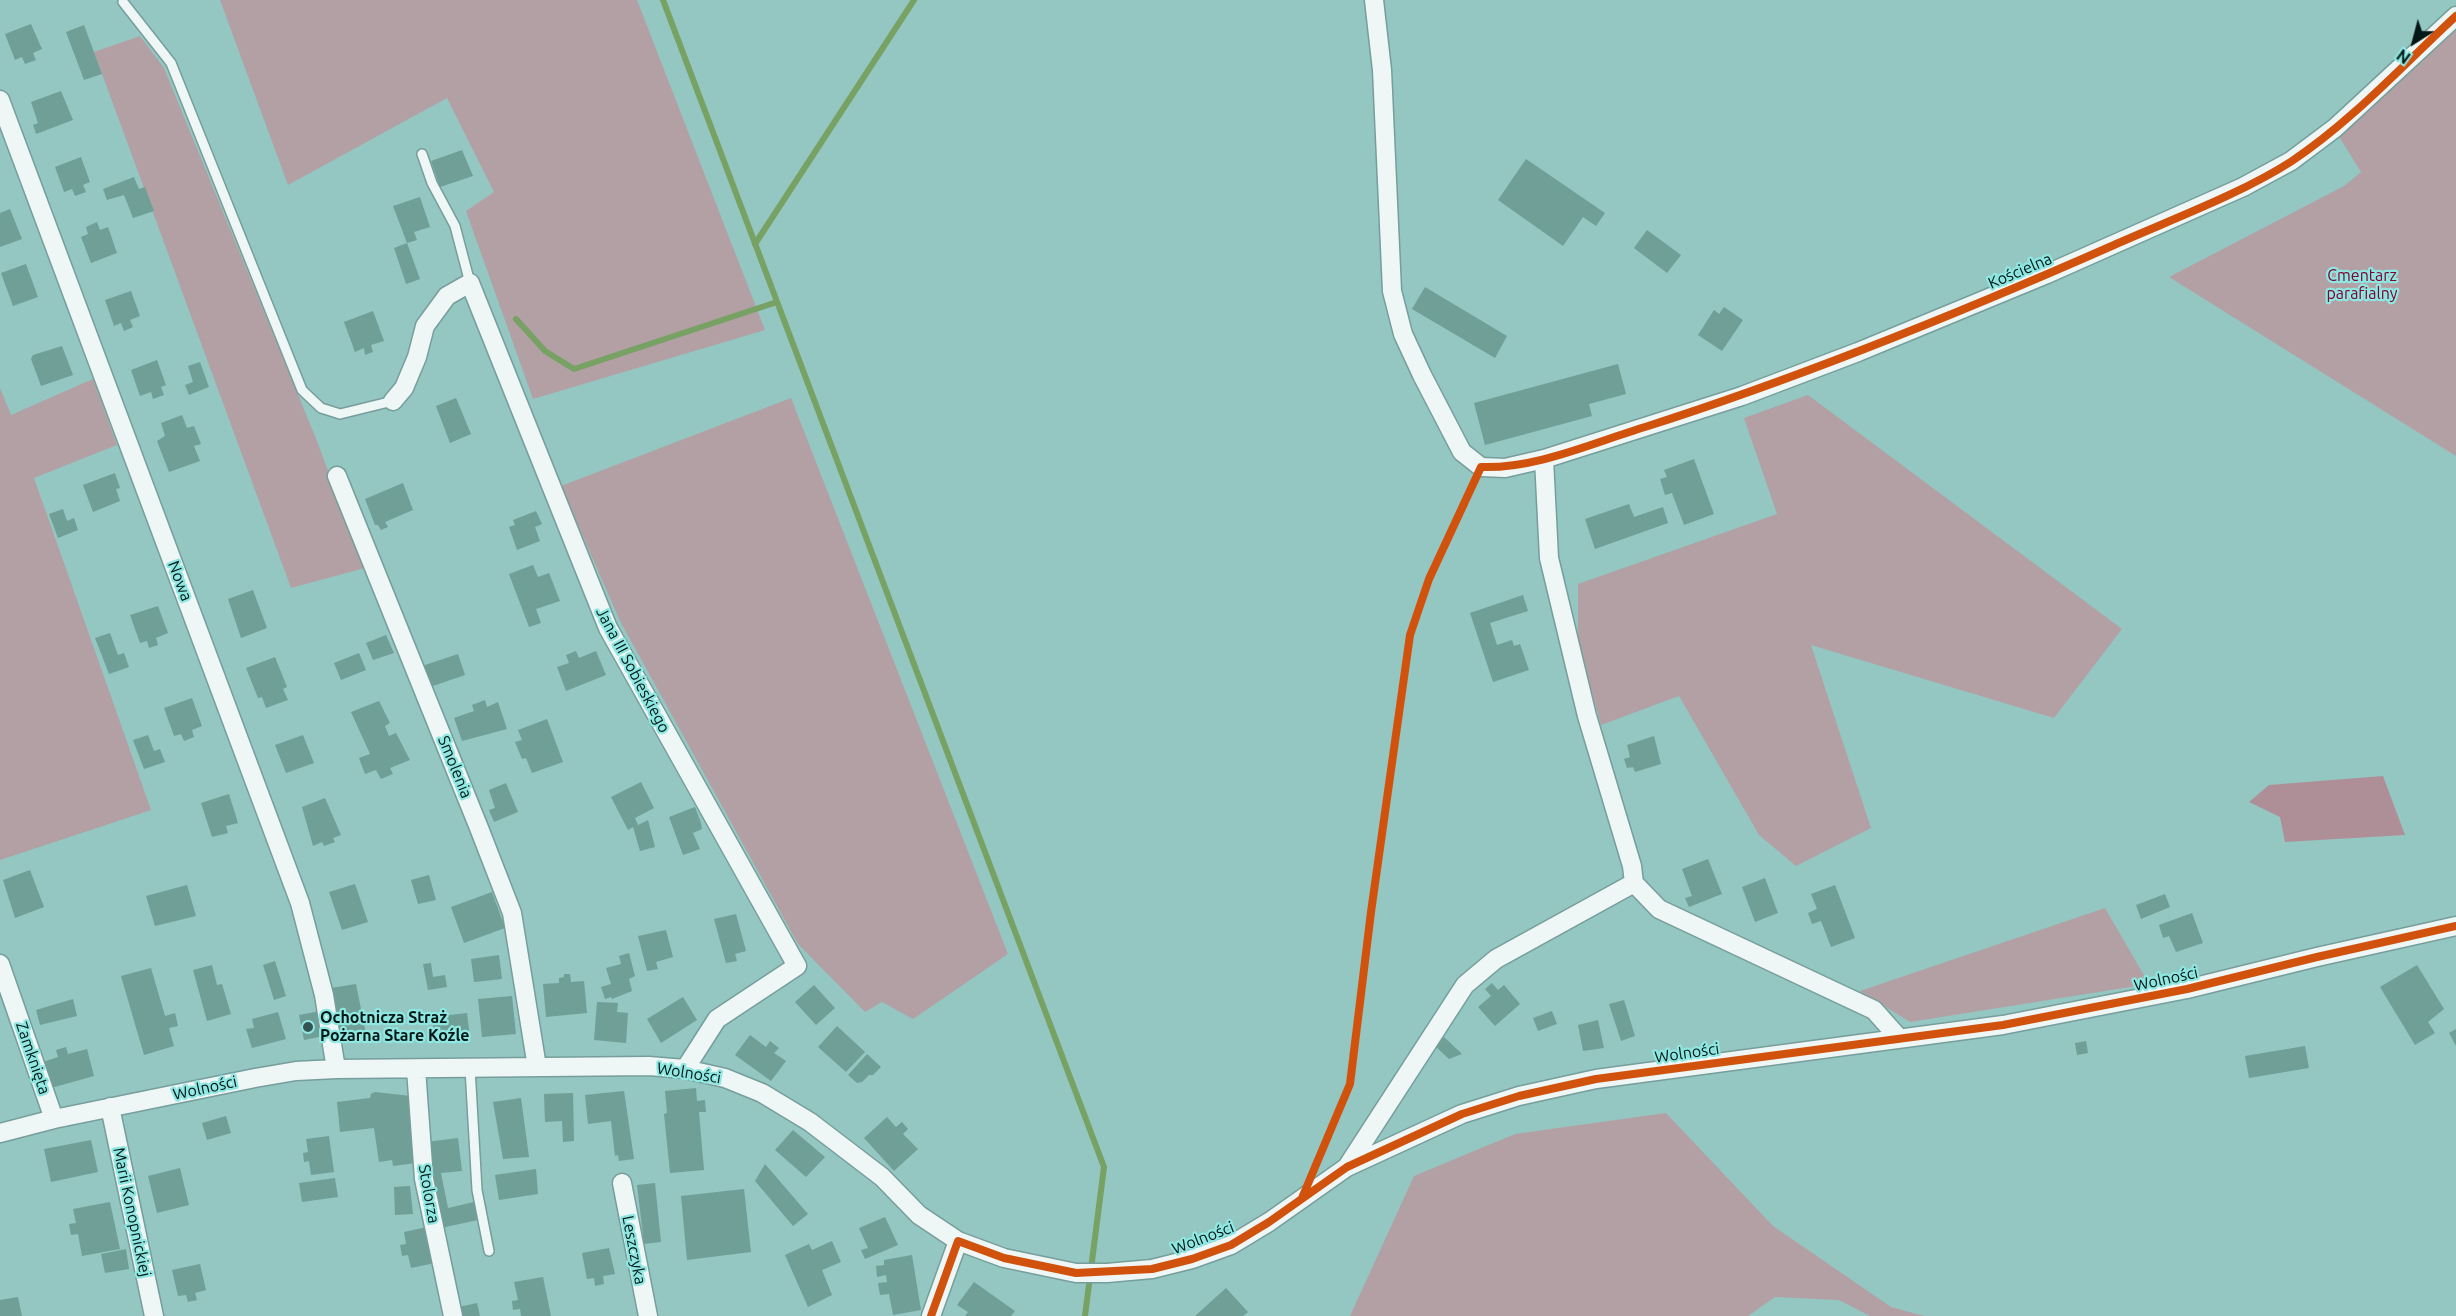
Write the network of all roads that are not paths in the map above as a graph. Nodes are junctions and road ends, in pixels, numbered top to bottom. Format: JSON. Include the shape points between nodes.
{"nodes":[{"id":1,"x":1374,"y":0,"type":"edge"},
{"id":2,"x":123,"y":3,"type":"dead end"},
{"id":3,"x":2456,"y":16,"type":"edge"},
{"id":4,"x":0,"y":100,"type":"edge"},
{"id":5,"x":422,"y":154,"type":"dead end"},
{"id":6,"x":470,"y":283,"type":"junction"},
{"id":7,"x":393,"y":401,"type":"joint"},
{"id":8,"x":1544,"y":459,"type":"junction"},
{"id":9,"x":337,"y":476,"type":"dead end"},
{"id":10,"x":1634,"y":883,"type":"junction"},
{"id":11,"x":2456,"y":926,"type":"edge"},
{"id":12,"x":0,"y":964,"type":"edge"},
{"id":13,"x":1898,"y":1037,"type":"junction"},
{"id":14,"x":537,"y":1067,"type":"junction"},
{"id":15,"x":470,"y":1068,"type":"junction"},
{"id":16,"x":336,"y":1069,"type":"junction"},
{"id":17,"x":416,"y":1069,"type":"junction"},
{"id":18,"x":685,"y":1069,"type":"junction"},
{"id":19,"x":110,"y":1107,"type":"junction"},
{"id":20,"x":54,"y":1119,"type":"junction"},
{"id":21,"x":0,"y":1133,"type":"edge"},
{"id":22,"x":1347,"y":1167,"type":"junction"},
{"id":23,"x":622,"y":1183,"type":"dead end"},
{"id":24,"x":958,"y":1241,"type":"junction"},
{"id":25,"x":489,"y":1251,"type":"dead end"},
{"id":26,"x":154,"y":1316,"type":"edge"},
{"id":27,"x":453,"y":1316,"type":"edge"},
{"id":28,"x":648,"y":1316,"type":"edge"},
{"id":29,"x":931,"y":1316,"type":"edge"}],
"edges":[{"from":1,"to":8,"type":"street","name":"Kościelna","via":[[1382,70],[1392,291],[1403,334],[1462,452],[1481,468],[1505,468]]},
{"from":2,"to":7,"type":"lane","via":[[171,63],[302,390],[321,408],[340,414]]},
{"from":3,"to":8,"type":"street","name":"Kościelna","via":[[2335,128],[2291,161],[2243,187],[1858,352],[1742,396]]},
{"from":4,"to":16,"type":"street","name":"Nowa","via":[[300,903],[324,995]]},
{"from":5,"to":6,"type":"lane","via":[[455,226]]},
{"from":6,"to":7,"type":"street","via":[[447,296],[425,326],[404,388]]},
{"from":6,"to":18,"type":"street","name":"Jana III Sobieskiego","via":[[608,628],[797,966],[717,1019]]},
{"from":8,"to":10,"type":"street","via":[[1549,558],[1587,716]]},
{"from":9,"to":14,"type":"street","name":"Smolenia","via":[[512,913]]},
{"from":10,"to":13,"type":"street","via":[[1659,909],[1874,1010]]},
{"from":10,"to":22,"type":"street","via":[[1496,959],[1465,985]]},
{"from":11,"to":13,"type":"street","name":"Wolności","via":[[2187,989],[2003,1024]]},
{"from":12,"to":20,"type":"street","name":"Zamknięta"},
{"from":13,"to":22,"type":"street","name":"Wolności","via":[[1596,1079],[1519,1096],[1462,1114]]},
{"from":14,"to":15,"type":"street","name":"Wolności"},
{"from":14,"to":18,"type":"street","name":"Wolności"},
{"from":15,"to":17,"type":"street","name":"Wolności"},
{"from":15,"to":25,"type":"lane","via":[[477,1190]]},
{"from":16,"to":17,"type":"street","name":"Wolności"},
{"from":16,"to":19,"type":"street","name":"Wolności","via":[[255,1077]]},
{"from":17,"to":27,"type":"street","name":"Stolorza","via":[[424,1179]]},
{"from":18,"to":24,"type":"street","name":"Wolności","via":[[752,1089],[810,1122],[882,1177],[919,1215]]},
{"from":19,"to":20,"type":"street","name":"Wolności"},
{"from":19,"to":26,"type":"street","name":"Marii Konopnickiej"},
{"from":20,"to":21,"type":"street","name":"Wolności"},
{"from":22,"to":24,"type":"street","name":"Wolności","via":[[1231,1245],[1152,1269],[1076,1273],[1004,1258]]},
{"from":23,"to":28,"type":"street","name":"Leszczyka"},
{"from":24,"to":29,"type":"street"}]}
